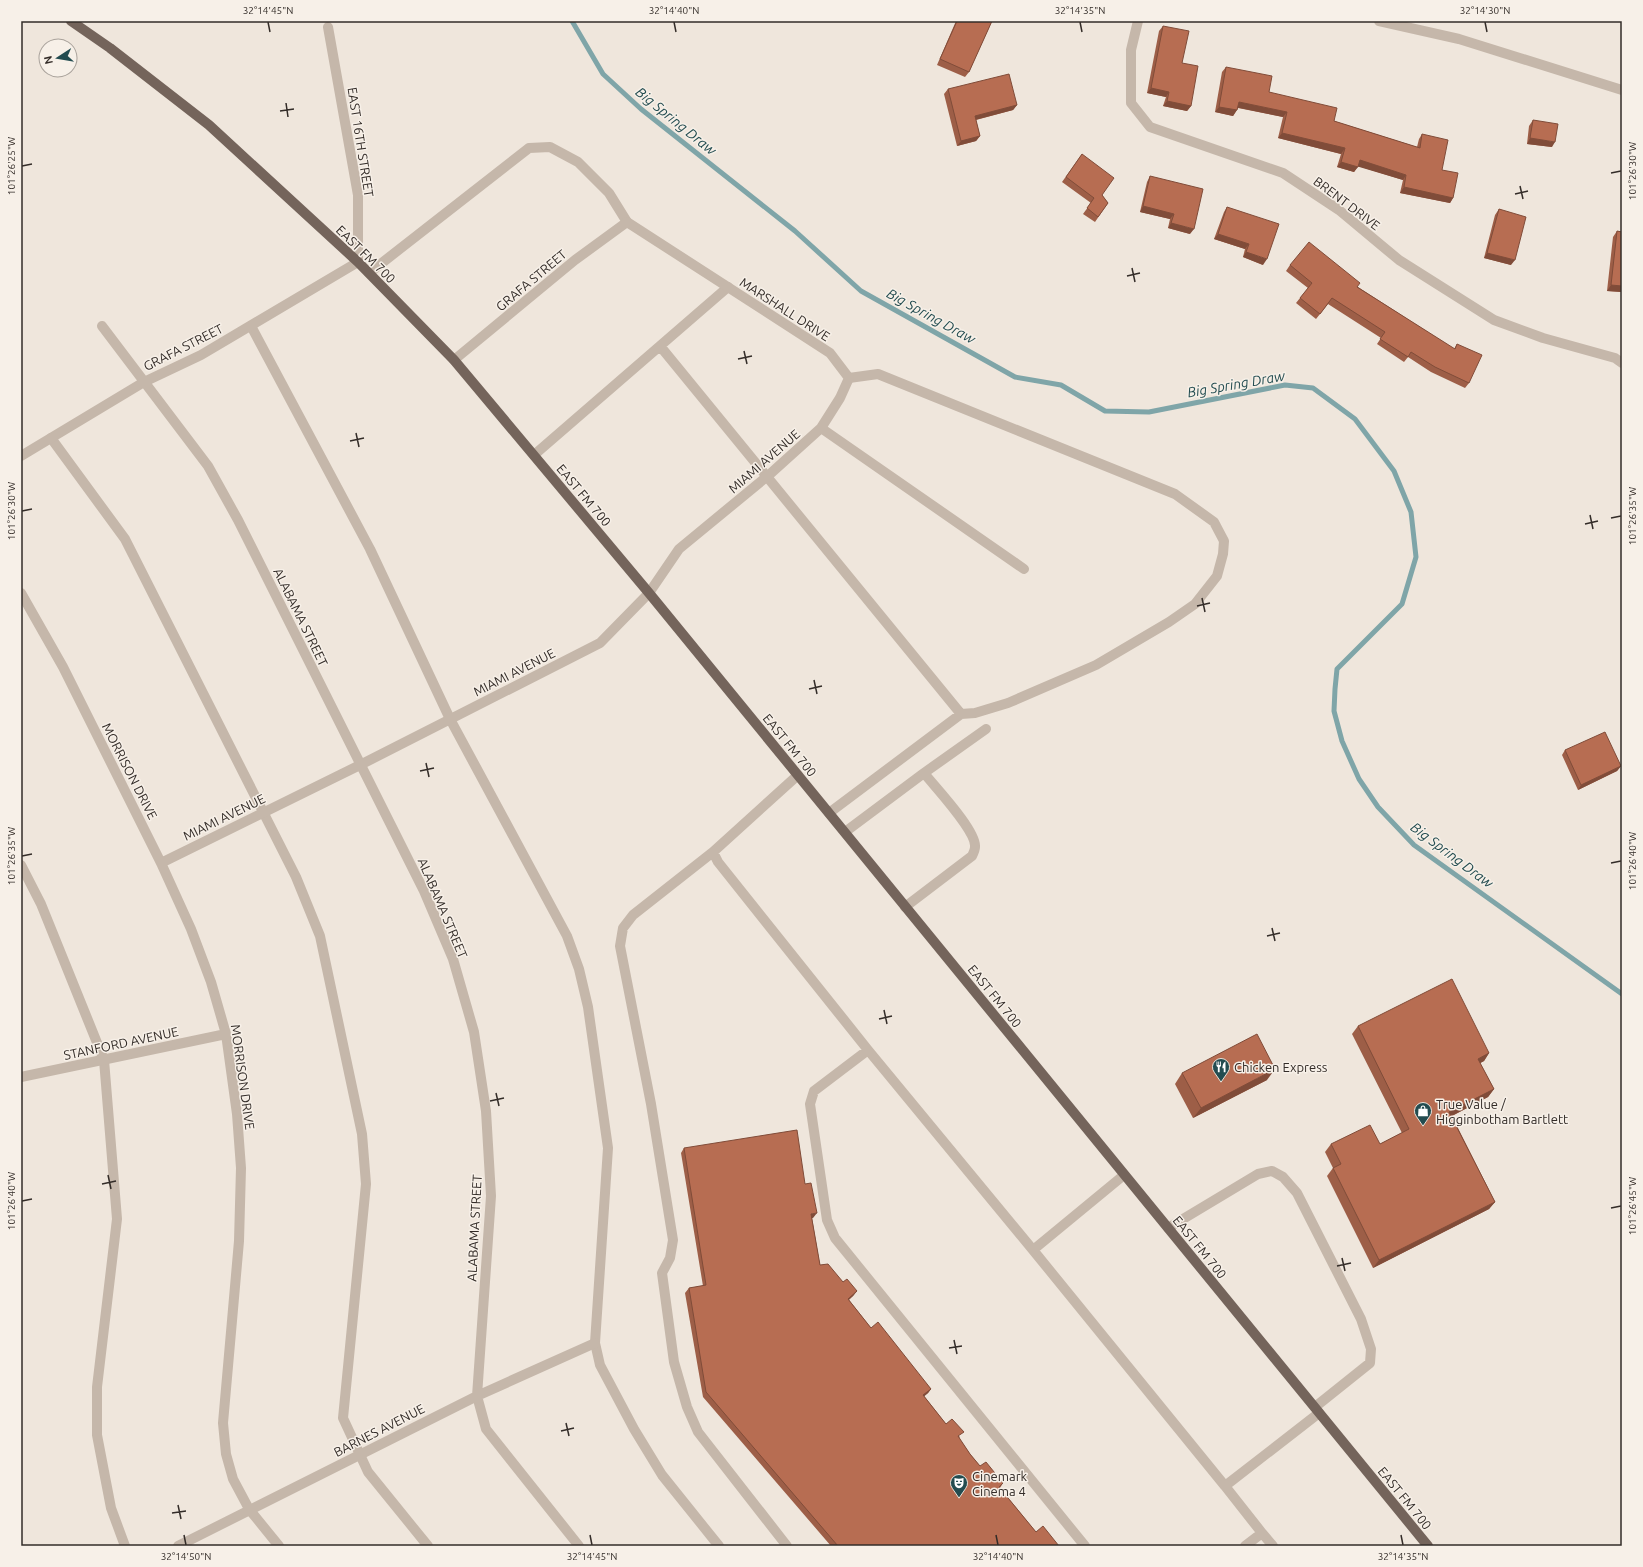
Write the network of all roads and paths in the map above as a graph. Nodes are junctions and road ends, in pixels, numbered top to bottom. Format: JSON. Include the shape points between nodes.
{"nodes":[{"id":1,"x":71,"y":21,"type":"edge"},
{"id":2,"x":1138,"y":21,"type":"edge"},
{"id":3,"x":1379,"y":21,"type":"edge"},
{"id":4,"x":328,"y":27,"type":"dead end"},
{"id":5,"x":1622,"y":90,"type":"edge"},
{"id":6,"x":627,"y":222,"type":"junction"},
{"id":7,"x":358,"y":262,"type":"junction"},
{"id":8,"x":369,"y":273,"type":"junction"},
{"id":9,"x":728,"y":287,"type":"junction"},
{"id":10,"x":102,"y":326,"type":"dead end"},
{"id":11,"x":251,"y":326,"type":"junction"},
{"id":12,"x":660,"y":346,"type":"junction"},
{"id":13,"x":454,"y":360,"type":"junction"},
{"id":14,"x":1622,"y":363,"type":"edge"},
{"id":15,"x":849,"y":378,"type":"junction"},
{"id":16,"x":144,"y":382,"type":"junction"},
{"id":17,"x":822,"y":428,"type":"junction"},
{"id":18,"x":51,"y":438,"type":"junction"},
{"id":19,"x":534,"y":455,"type":"junction"},
{"id":20,"x":21,"y":456,"type":"edge"},
{"id":21,"x":767,"y":477,"type":"junction"},
{"id":22,"x":1024,"y":569,"type":"dead end"},
{"id":23,"x":21,"y":593,"type":"edge"},
{"id":24,"x":650,"y":593,"type":"junction"},
{"id":25,"x":961,"y":714,"type":"junction"},
{"id":26,"x":450,"y":719,"type":"junction"},
{"id":27,"x":986,"y":729,"type":"dead end"},
{"id":28,"x":360,"y":765,"type":"junction"},
{"id":29,"x":924,"y":773,"type":"junction"},
{"id":30,"x":798,"y":776,"type":"junction"},
{"id":31,"x":263,"y":812,"type":"junction"},
{"id":32,"x":829,"y":813,"type":"junction"},
{"id":33,"x":844,"y":832,"type":"junction"},
{"id":34,"x":713,"y":852,"type":"junction"},
{"id":35,"x":161,"y":863,"type":"junction"},
{"id":36,"x":21,"y":865,"type":"edge"},
{"id":37,"x":905,"y":907,"type":"junction"},
{"id":38,"x":226,"y":1034,"type":"junction"},
{"id":39,"x":868,"y":1050,"type":"junction"},
{"id":40,"x":104,"y":1060,"type":"junction"},
{"id":41,"x":21,"y":1077,"type":"edge"},
{"id":42,"x":1124,"y":1175,"type":"junction"},
{"id":43,"x":1168,"y":1228,"type":"junction"},
{"id":44,"x":1033,"y":1250,"type":"junction"},
{"id":45,"x":595,"y":1343,"type":"junction"},
{"id":46,"x":477,"y":1396,"type":"junction"},
{"id":47,"x":1317,"y":1410,"type":"junction"},
{"id":48,"x":360,"y":1454,"type":"junction"},
{"id":49,"x":1225,"y":1486,"type":"junction"},
{"id":50,"x":250,"y":1509,"type":"junction"},
{"id":51,"x":1262,"y":1533,"type":"junction"},
{"id":52,"x":125,"y":1546,"type":"edge"},
{"id":53,"x":178,"y":1546,"type":"edge"},
{"id":54,"x":279,"y":1546,"type":"edge"},
{"id":55,"x":428,"y":1546,"type":"edge"},
{"id":56,"x":579,"y":1546,"type":"edge"},
{"id":57,"x":719,"y":1546,"type":"edge"},
{"id":58,"x":787,"y":1546,"type":"edge"},
{"id":59,"x":1085,"y":1546,"type":"edge"},
{"id":60,"x":1245,"y":1546,"type":"edge"},
{"id":61,"x":1273,"y":1546,"type":"edge"},
{"id":62,"x":1428,"y":1546,"type":"edge"}],
"edges":[{"from":1,"to":7,"type":"main road","name":"EAST FM 700","via":[[209,125]]},
{"from":2,"to":14,"type":"street","name":"BRENT DRIVE","via":[[1131,50],[1131,103],[1150,127],[1283,173],[1339,210],[1399,260],[1494,320],[1543,338],[1615,358]]},
{"from":3,"to":5,"type":"street","via":[[1459,39]]},
{"from":4,"to":7,"type":"street","name":"EAST 16TH STREET","via":[[358,195]]},
{"from":6,"to":8,"type":"street","via":[[609,193],[578,162],[550,147],[529,148]]},
{"from":6,"to":9,"type":"street","name":"MARSHALL DRIVE"},
{"from":6,"to":13,"type":"street","name":"GRAFA STREET","via":[[575,260]]},
{"from":7,"to":8,"type":"main road","name":"EAST FM 700"},
{"from":7,"to":11,"type":"street","name":"GRAFA STREET"},
{"from":8,"to":13,"type":"main road","name":"EAST FM 700"},
{"from":9,"to":12,"type":"street"},
{"from":9,"to":15,"type":"street","name":"MARSHALL DRIVE","via":[[830,353]]},
{"from":10,"to":16,"type":"street","name":"ALABAMA STREET"},
{"from":11,"to":16,"type":"street","name":"GRAFA STREET","via":[[201,355]]},
{"from":11,"to":26,"type":"street","via":[[370,549]]},
{"from":12,"to":19,"type":"street"},
{"from":12,"to":21,"type":"street"},
{"from":13,"to":19,"type":"main road","name":"EAST FM 700"},
{"from":15,"to":17,"type":"street"},
{"from":15,"to":25,"type":"street","via":[[878,374],[1175,494],[1214,522],[1224,540],[1217,576],[1195,604],[1168,622],[1096,665],[1008,703],[975,713]]},
{"from":16,"to":18,"type":"street","name":"GRAFA STREET"},
{"from":16,"to":28,"type":"street","name":"ALABAMA STREET","via":[[211,472],[238,520]]},
{"from":17,"to":21,"type":"street","name":"MIAMI AVENUE"},
{"from":17,"to":22,"type":"street"},
{"from":18,"to":20,"type":"street","name":"GRAFA STREET"},
{"from":18,"to":31,"type":"street","via":[[125,539]]},
{"from":19,"to":24,"type":"main road","name":"EAST FM 700"},
{"from":21,"to":24,"type":"street","name":"MIAMI AVENUE","via":[[679,549]]},
{"from":21,"to":25,"type":"street"},
{"from":23,"to":35,"type":"street","name":"MORRISON DRIVE","via":[[62,667]]},
{"from":24,"to":26,"type":"street","name":"MIAMI AVENUE","via":[[600,643]]},
{"from":24,"to":30,"type":"main road","name":"EAST FM 700"},
{"from":25,"to":32,"type":"street"},
{"from":26,"to":28,"type":"street","name":"MIAMI AVENUE"},
{"from":26,"to":45,"type":"street","via":[[567,936],[579,969],[588,1007],[608,1148]]},
{"from":27,"to":29,"type":"street"},
{"from":28,"to":31,"type":"street","name":"MIAMI AVENUE"},
{"from":28,"to":46,"type":"street","name":"ALABAMA STREET","via":[[424,891],[453,959],[474,1032],[486,1111],[491,1196]]},
{"from":29,"to":33,"type":"street"},
{"from":29,"to":37,"type":"street","via":[[967,825],[974,838],[975,848],[972,856]]},
{"from":30,"to":32,"type":"main road","name":"EAST FM 700"},
{"from":30,"to":34,"type":"street"},
{"from":31,"to":35,"type":"street","name":"MIAMI AVENUE"},
{"from":31,"to":48,"type":"street","via":[[296,877],[320,936],[362,1134],[366,1184],[343,1418]]},
{"from":32,"to":33,"type":"main road","name":"EAST FM 700"},
{"from":33,"to":37,"type":"main road","name":"EAST FM 700"},
{"from":34,"to":39,"type":"street","via":[[718,862]]},
{"from":34,"to":58,"type":"street","via":[[633,915],[623,928],[620,946],[651,1104],[673,1240],[670,1258],[662,1273],[674,1362],[687,1407],[698,1432]]},
{"from":35,"to":38,"type":"street","name":"MORRISON DRIVE","via":[[191,929],[211,982]]},
{"from":36,"to":40,"type":"street","via":[[41,904]]},
{"from":37,"to":42,"type":"main road","name":"EAST FM 700"},
{"from":38,"to":40,"type":"street","name":"STANFORD AVENUE"},
{"from":38,"to":50,"type":"street","name":"MORRISON DRIVE","via":[[237,1114],[241,1168],[239,1241],[223,1423],[226,1454],[232,1473]]},
{"from":39,"to":44,"type":"street"},
{"from":39,"to":59,"type":"street","via":[[814,1090],[810,1104],[827,1220],[835,1238]]},
{"from":40,"to":41,"type":"street","name":"STANFORD AVENUE"},
{"from":40,"to":52,"type":"street","via":[[117,1219],[97,1388],[97,1435],[111,1508]]},
{"from":42,"to":43,"type":"main road","name":"EAST FM 700"},
{"from":42,"to":44,"type":"street"},
{"from":43,"to":47,"type":"main road","name":"EAST FM 700"},
{"from":43,"to":47,"type":"street","via":[[1258,1174],[1272,1171],[1283,1177],[1297,1193],[1361,1319],[1372,1349],[1370,1363]]},
{"from":44,"to":49,"type":"street"},
{"from":45,"to":46,"type":"street","name":"BARNES AVENUE"},
{"from":45,"to":57,"type":"street","via":[[600,1366],[662,1475]]},
{"from":46,"to":48,"type":"street","name":"BARNES AVENUE"},
{"from":46,"to":56,"type":"street","name":"ALABAMA STREET","via":[[486,1429]]},
{"from":47,"to":49,"type":"street"},
{"from":47,"to":62,"type":"main road","name":"EAST FM 700"},
{"from":48,"to":50,"type":"street","name":"BARNES AVENUE"},
{"from":48,"to":55,"type":"street","via":[[368,1472]]},
{"from":49,"to":51,"type":"street"},
{"from":50,"to":53,"type":"street","name":"BARNES AVENUE"},
{"from":50,"to":54,"type":"street","name":"MORRISON DRIVE"},
{"from":51,"to":60,"type":"street"},
{"from":51,"to":61,"type":"street"}]}
